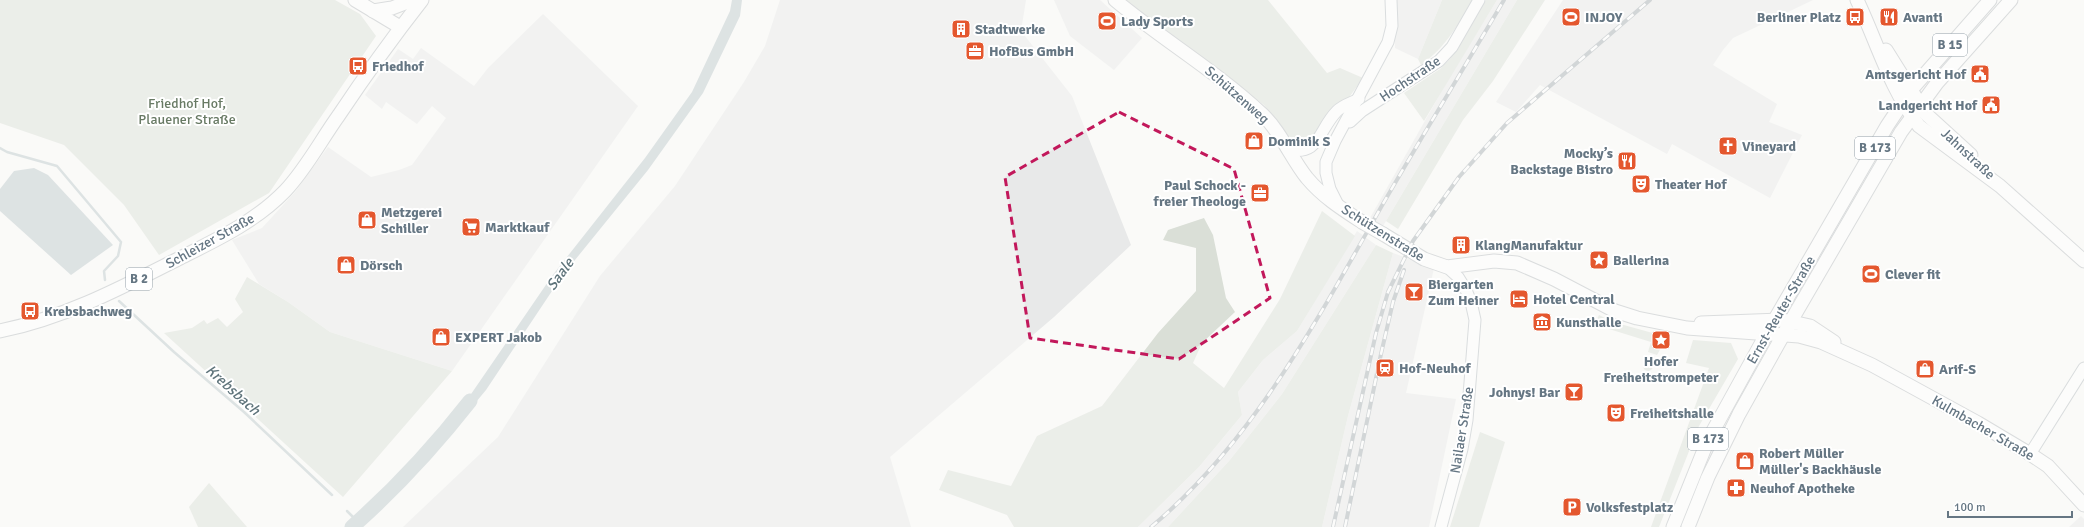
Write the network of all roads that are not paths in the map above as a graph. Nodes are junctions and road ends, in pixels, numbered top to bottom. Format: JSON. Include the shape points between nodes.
{"nodes":[{"id":1,"x":355,"y":0,"type":"edge"},
{"id":2,"x":414,"y":0,"type":"edge"},
{"id":3,"x":422,"y":0,"type":"edge"},
{"id":4,"x":1115,"y":0,"type":"edge"},
{"id":5,"x":1391,"y":0,"type":"edge"},
{"id":6,"x":1479,"y":0,"type":"edge"},
{"id":7,"x":1857,"y":0,"type":"edge"},
{"id":8,"x":1990,"y":0,"type":"edge"},
{"id":9,"x":2011,"y":0,"type":"edge"},
{"id":10,"x":373,"y":11,"type":"junction"},
{"id":11,"x":1869,"y":25,"type":"junction"},
{"id":12,"x":400,"y":27,"type":"junction"},
{"id":13,"x":1911,"y":90,"type":"junction"},
{"id":14,"x":1359,"y":99,"type":"junction"},
{"id":15,"x":1903,"y":101,"type":"junction"},
{"id":16,"x":1920,"y":105,"type":"junction"},
{"id":17,"x":1912,"y":116,"type":"junction"},
{"id":18,"x":1343,"y":128,"type":"junction"},
{"id":19,"x":1287,"y":149,"type":"junction"},
{"id":20,"x":2000,"y":186,"type":"junction"},
{"id":21,"x":1341,"y":208,"type":"junction"},
{"id":22,"x":2084,"y":261,"type":"edge"},
{"id":23,"x":1447,"y":267,"type":"junction"},
{"id":24,"x":1775,"y":320,"type":"junction"},
{"id":25,"x":1791,"y":321,"type":"junction"},
{"id":26,"x":1664,"y":324,"type":"junction"},
{"id":27,"x":0,"y":331,"type":"edge"},
{"id":28,"x":1767,"y":333,"type":"junction"},
{"id":29,"x":1783,"y":335,"type":"junction"},
{"id":30,"x":1872,"y":365,"type":"junction"},
{"id":31,"x":2084,"y":368,"type":"edge"},
{"id":32,"x":2030,"y":454,"type":"junction"},
{"id":33,"x":2084,"y":505,"type":"edge"},
{"id":34,"x":1441,"y":527,"type":"edge"},
{"id":35,"x":1673,"y":527,"type":"edge"},
{"id":36,"x":1688,"y":527,"type":"edge"}],
"edges":[{"from":1,"to":10,"type":"main road"},
{"from":2,"to":10,"type":"main road","via":[[392,8]]},
{"from":3,"to":12,"type":"main road","name":"Schleizer Straße","number":"B 2"},
{"from":4,"to":19,"type":"main road","name":"Schützenweg","via":[[1245,99],[1269,121]]},
{"from":5,"to":14,"type":"street","name":"Schützenstraße","via":[[1391,35]]},
{"from":6,"to":18,"type":"street","name":"Hochstraße","via":[[1452,47],[1439,61],[1362,112]]},
{"from":7,"to":11,"type":"main road"},
{"from":8,"to":13,"type":"main road","number":"B 15"},
{"from":9,"to":16,"type":"main road","number":"B 15"},
{"from":10,"to":12,"type":"main road"},
{"from":11,"to":13,"type":"main road"},
{"from":11,"to":15,"type":"main road","via":[[1888,73]]},
{"from":12,"to":27,"type":"main road","name":"Schleizer Straße","number":"B 2","via":[[298,175],[285,191],[260,213],[221,237],[100,298],[61,314]]},
{"from":13,"to":15,"type":"main road","number":"B 15"},
{"from":13,"to":16,"type":"main road"},
{"from":14,"to":18,"type":"street","name":"Schützenstraße"},
{"from":14,"to":19,"type":"street","via":[[1337,111],[1310,148],[1302,152]]},
{"from":15,"to":17,"type":"main road"},
{"from":15,"to":24,"type":"main road","name":"Ernst-Reuter-Straße","number":"B 173"},
{"from":16,"to":17,"type":"main road","number":"B 15"},
{"from":16,"to":20,"type":"main road","name":"Jahnstraße","via":[[1932,120]]},
{"from":17,"to":20,"type":"main road","name":"Jahnstraße","via":[[1924,130]]},
{"from":17,"to":25,"type":"main road","name":"Ernst-Reuter-Straße","number":"B 173"},
{"from":18,"to":21,"type":"street","name":"Schützenstraße","via":[[1326,162],[1332,195]]},
{"from":19,"to":21,"type":"main road","name":"Schützenweg","via":[[1321,193]]},
{"from":20,"to":22,"type":"main road","name":"Jahnstraße"},
{"from":21,"to":23,"type":"main road","name":"Schützenstraße","bridge":true,"via":[[1424,259]]},
{"from":23,"to":26,"type":"main road","name":"Kulmbacher Straße","via":[[1498,261],[1517,263],[1615,311]]},
{"from":23,"to":34,"type":"street","name":"Nailaer Straße","via":[[1458,277],[1466,290],[1472,302],[1475,320],[1467,420]]},
{"from":24,"to":25,"type":"main road","name":"Kulmbacher Straße"},
{"from":24,"to":26,"type":"main road","name":"Kulmbacher Straße"},
{"from":24,"to":28,"type":"main road","name":"Ernst-Reuter-Straße","number":"B 173"},
{"from":25,"to":29,"type":"main road","name":"Ernst-Reuter-Straße","number":"B 173"},
{"from":25,"to":30,"type":"main road","name":"Kulmbacher Straße","via":[[1810,326]]},
{"from":26,"to":28,"type":"main road","name":"Kulmbacher Straße","via":[[1696,329]]},
{"from":28,"to":29,"type":"main road","name":"Kulmbacher Straße"},
{"from":28,"to":35,"type":"main road","name":"Ernst-Reuter-Straße","number":"B 173","via":[[1708,440]]},
{"from":29,"to":30,"type":"main road","name":"Kulmbacher Straße","via":[[1821,342]]},
{"from":29,"to":36,"type":"main road","name":"Ernst-Reuter-Straße","number":"B 173","via":[[1722,447]]},
{"from":30,"to":32,"type":"main road","name":"Kulmbacher Straße"},
{"from":31,"to":32,"type":"street"},
{"from":32,"to":33,"type":"main road","name":"Kulmbacher Straße","via":[[2048,466]]}]}
